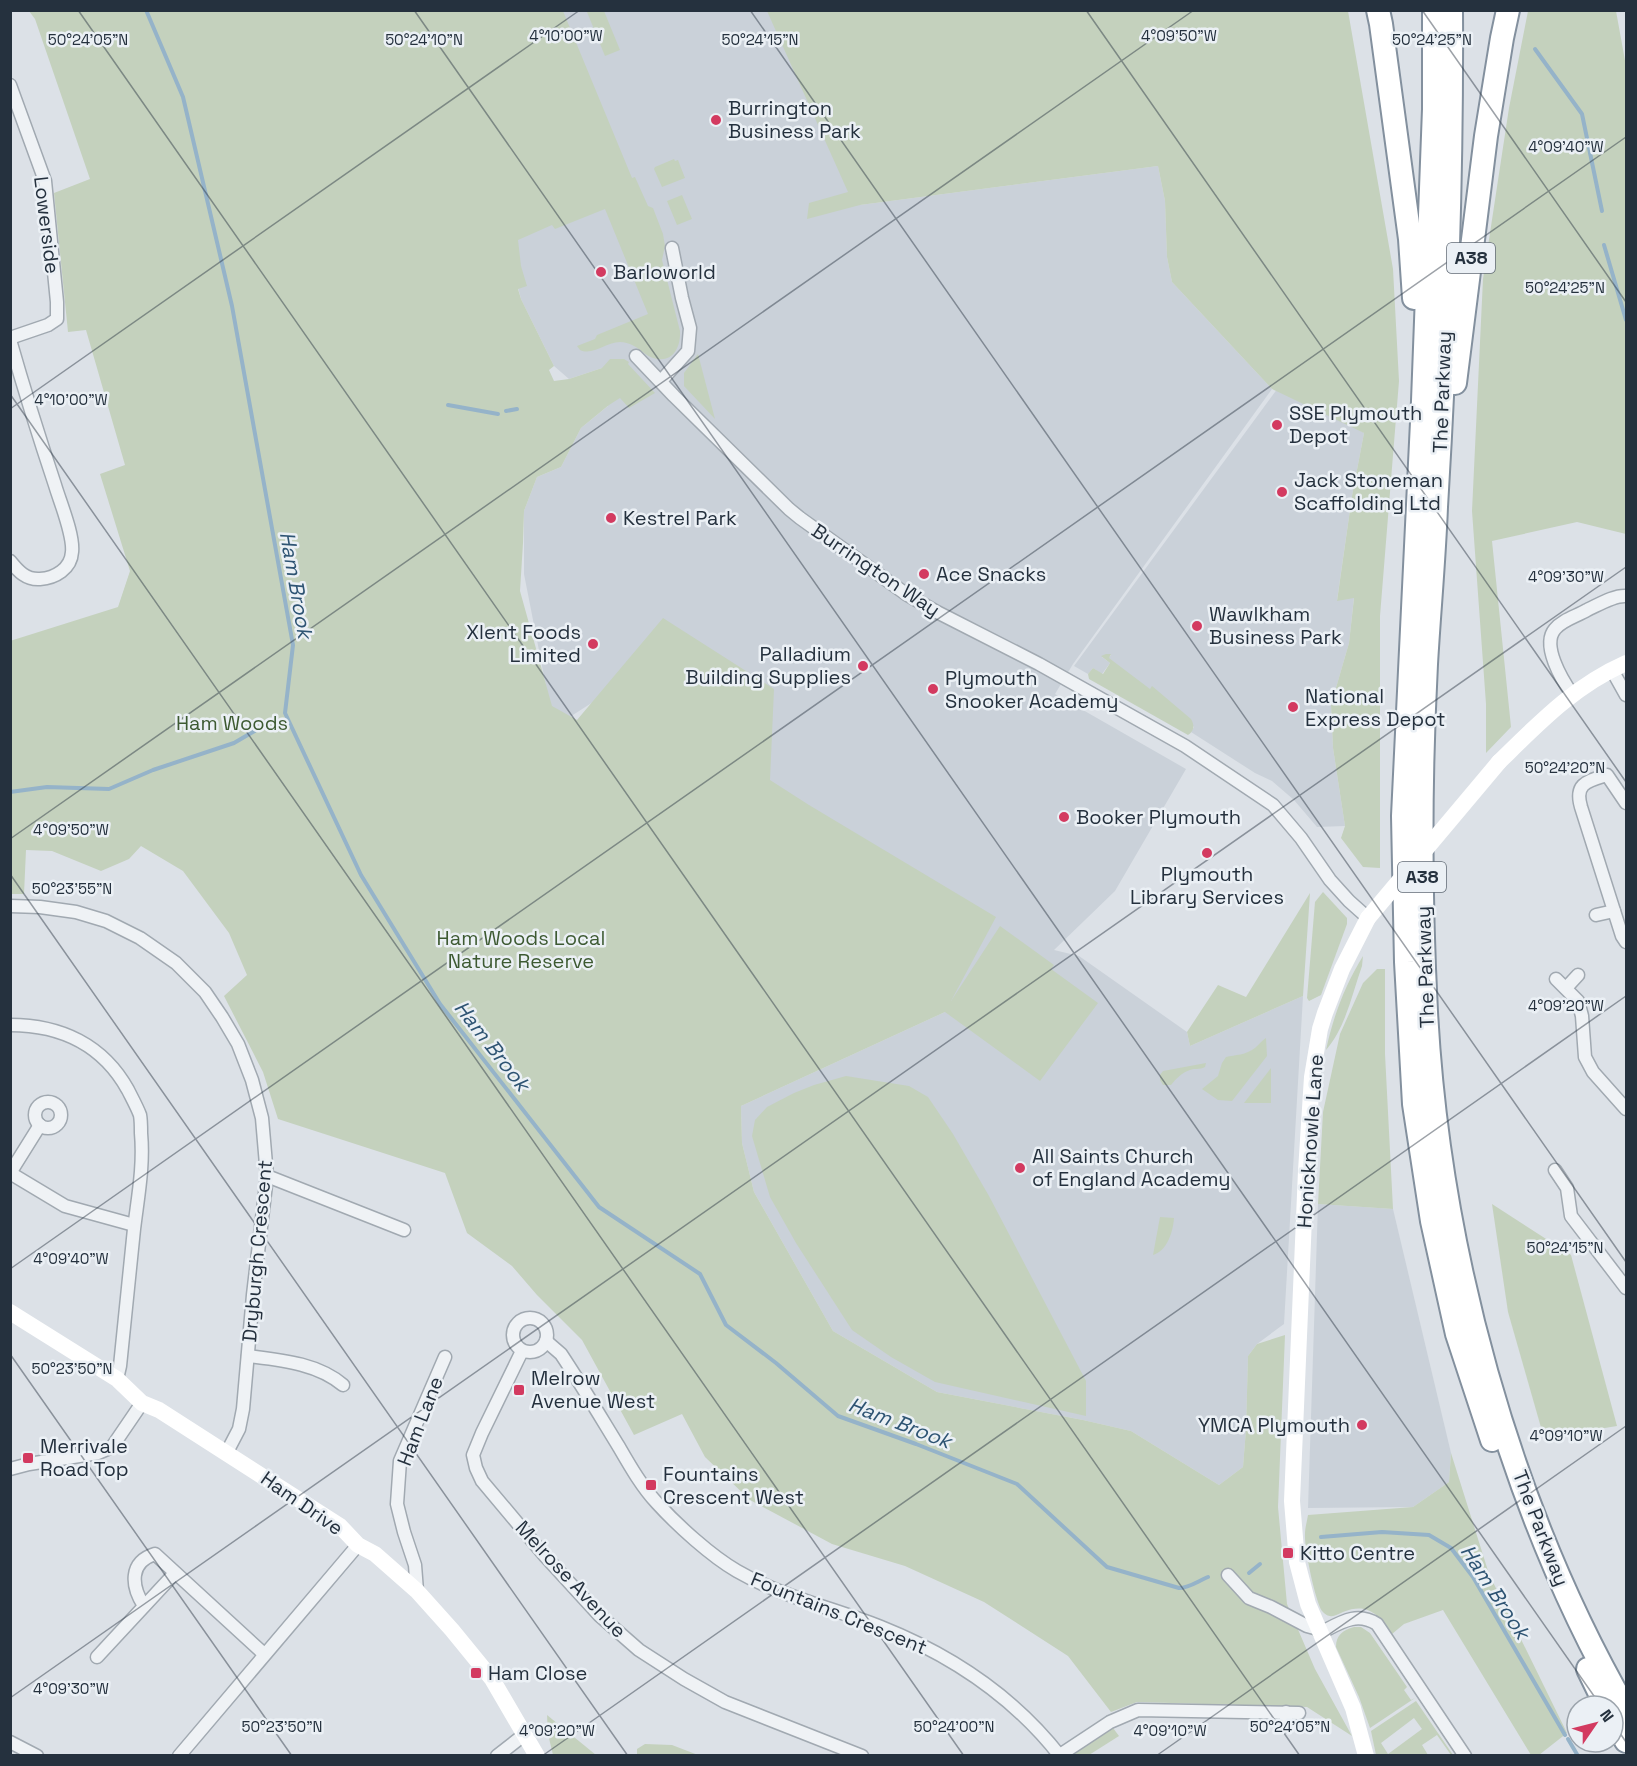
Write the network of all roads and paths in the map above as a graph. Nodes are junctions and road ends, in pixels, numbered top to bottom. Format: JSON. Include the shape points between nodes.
{"nodes":[{"id":1,"x":1378,"y":10,"type":"edge"},
{"id":2,"x":1434,"y":10,"type":"edge"},
{"id":3,"x":1451,"y":10,"type":"edge"},
{"id":4,"x":1508,"y":10,"type":"edge"},
{"id":5,"x":10,"y":85,"type":"edge"},
{"id":6,"x":672,"y":249,"type":"dead end"},
{"id":7,"x":10,"y":339,"type":"edge"},
{"id":8,"x":636,"y":356,"type":"dead end"},
{"id":9,"x":661,"y":381,"type":"junction"},
{"id":10,"x":1423,"y":401,"type":"junction"},
{"id":11,"x":1437,"y":507,"type":"junction"},
{"id":12,"x":10,"y":561,"type":"edge"},
{"id":13,"x":1626,"y":596,"type":"edge"},
{"id":14,"x":1619,"y":667,"type":"edge"},
{"id":15,"x":1572,"y":694,"type":"junction"},
{"id":16,"x":1626,"y":695,"type":"edge"},
{"id":17,"x":1626,"y":803,"type":"edge"},
{"id":18,"x":10,"y":906,"type":"edge"},
{"id":19,"x":1614,"y":911,"type":"junction"},
{"id":20,"x":1596,"y":915,"type":"dead end"},
{"id":21,"x":1368,"y":918,"type":"junction"},
{"id":22,"x":1626,"y":942,"type":"edge"},
{"id":23,"x":1578,"y":975,"type":"dead end"},
{"id":24,"x":1556,"y":979,"type":"dead end"},
{"id":25,"x":1566,"y":988,"type":"junction"},
{"id":26,"x":10,"y":1025,"type":"edge"},
{"id":27,"x":1626,"y":1110,"type":"edge"},
{"id":28,"x":40,"y":1125,"type":"dead end"},
{"id":29,"x":1555,"y":1170,"type":"dead end"},
{"id":30,"x":10,"y":1173,"type":"edge"},
{"id":31,"x":267,"y":1176,"type":"junction"},
{"id":32,"x":134,"y":1226,"type":"junction"},
{"id":33,"x":404,"y":1230,"type":"dead end"},
{"id":34,"x":1626,"y":1288,"type":"edge"},
{"id":35,"x":10,"y":1312,"type":"edge"},
{"id":36,"x":546,"y":1341,"type":"junction"},
{"id":37,"x":522,"y":1351,"type":"junction"},
{"id":38,"x":248,"y":1356,"type":"junction"},
{"id":39,"x":445,"y":1357,"type":"dead end"},
{"id":40,"x":117,"y":1379,"type":"junction"},
{"id":41,"x":343,"y":1385,"type":"dead end"},
{"id":42,"x":142,"y":1403,"type":"junction"},
{"id":43,"x":227,"y":1452,"type":"junction"},
{"id":44,"x":10,"y":1469,"type":"edge"},
{"id":45,"x":358,"y":1545,"type":"junction"},
{"id":46,"x":175,"y":1573,"type":"junction"},
{"id":47,"x":1228,"y":1575,"type":"dead end"},
{"id":48,"x":417,"y":1591,"type":"junction"},
{"id":49,"x":144,"y":1606,"type":"junction"},
{"id":50,"x":1319,"y":1631,"type":"junction"},
{"id":51,"x":264,"y":1654,"type":"junction"},
{"id":52,"x":97,"y":1657,"type":"dead end"},
{"id":53,"x":1599,"y":1694,"type":"edge"},
{"id":54,"x":1626,"y":1710,"type":"edge"},
{"id":55,"x":1286,"y":1726,"type":"dead end"},
{"id":56,"x":525,"y":1734,"type":"junction"},
{"id":57,"x":10,"y":1742,"type":"edge"},
{"id":58,"x":36,"y":1755,"type":"edge"},
{"id":59,"x":179,"y":1755,"type":"edge"},
{"id":60,"x":497,"y":1755,"type":"edge"},
{"id":61,"x":537,"y":1755,"type":"edge"},
{"id":62,"x":862,"y":1755,"type":"edge"},
{"id":63,"x":1060,"y":1755,"type":"edge"},
{"id":64,"x":1366,"y":1755,"type":"edge"},
{"id":65,"x":1465,"y":1755,"type":"edge"}],
"edges":[{"from":1,"to":10,"type":"highway","number":"A38","via":[[1410,239]]},
{"from":2,"to":10,"type":"highway","name":"The Parkway","number":"A38"},
{"from":3,"to":11,"type":"highway","name":"The Parkway","number":"A38","via":[[1452,102]]},
{"from":4,"to":11,"type":"highway","number":"A38","via":[[1486,136]]},
{"from":5,"to":7,"type":"street","name":"Lowerside","via":[[45,181],[57,311],[57,319],[48,325]]},
{"from":6,"to":9,"type":"street","via":[[690,328],[688,351]]},
{"from":7,"to":12,"type":"street","via":[[72,552],[62,571],[38,579],[26,577]]},
{"from":8,"to":9,"type":"street","name":"Burrington Way"},
{"from":9,"to":21,"type":"street","name":"Burrington Way","via":[[800,518],[887,582],[1185,746],[1273,805],[1330,880]]},
{"from":10,"to":53,"type":"highway","name":"The Parkway","number":"A38","via":[[1403,816],[1414,1104],[1432,1221],[1457,1334],[1536,1558]]},
{"from":11,"to":54,"type":"highway","name":"The Parkway","number":"A38","via":[[1426,668],[1423,930],[1434,1101],[1451,1221],[1475,1332],[1513,1456],[1562,1583]]},
{"from":13,"to":15,"type":"street","via":[[1594,607],[1553,630],[1555,664]]},
{"from":14,"to":15,"type":"street","name":"Honicknowle Lane"},
{"from":14,"to":16,"type":"street"},
{"from":15,"to":21,"type":"street","name":"Honicknowle Lane","bridge":true,"via":[[1499,762]]},
{"from":17,"to":19,"type":"street","via":[[1607,775],[1583,784],[1578,796]]},
{"from":18,"to":31,"type":"street","name":"Dryburgh Crescent","via":[[76,912],[106,921],[176,963],[205,992],[238,1044],[252,1080],[262,1118]]},
{"from":19,"to":20,"type":"street"},
{"from":19,"to":22,"type":"street"},
{"from":21,"to":50,"type":"street","name":"Honicknowle Lane","via":[[1325,1013],[1312,1077],[1292,1501],[1297,1562]]},
{"from":23,"to":25,"type":"street"},
{"from":24,"to":25,"type":"street"},
{"from":25,"to":27,"type":"street","via":[[1578,1001],[1585,1057]]},
{"from":26,"to":32,"type":"street","via":[[48,1029],[83,1042],[121,1078],[140,1116],[143,1153]]},
{"from":28,"to":30,"type":"street"},
{"from":29,"to":34,"type":"street","via":[[1567,1188],[1571,1216]]},
{"from":30,"to":32,"type":"street","via":[[64,1206]]},
{"from":31,"to":33,"type":"street"},
{"from":31,"to":38,"type":"street","name":"Dryburgh Crescent"},
{"from":32,"to":40,"type":"street"},
{"from":35,"to":40,"type":"street","name":"Ham Drive"},
{"from":36,"to":37,"type":"street","via":[[532,1353]]},
{"from":36,"to":37,"type":"street","via":[[545,1326],[539,1320],[520,1321],[513,1336]]},
{"from":36,"to":63,"type":"street","name":"Fountains Crescent","via":[[561,1354],[656,1503],[710,1553],[770,1587],[881,1627],[962,1666],[1029,1720]]},
{"from":37,"to":62,"type":"street","name":"Melrose Avenue","via":[[473,1455],[482,1481],[568,1581],[639,1650],[725,1702]]},
{"from":38,"to":41,"type":"street","via":[[313,1368]]},
{"from":38,"to":43,"type":"street","name":"Dryburgh Crescent","via":[[239,1429]]},
{"from":39,"to":48,"type":"street","name":"Ham Lane","via":[[400,1461],[397,1503],[416,1565]]},
{"from":40,"to":42,"type":"street","name":"Ham Drive"},
{"from":42,"to":43,"type":"street","name":"Ham Drive"},
{"from":42,"to":44,"type":"street","via":[[112,1447]]},
{"from":43,"to":45,"type":"street","name":"Ham Drive","via":[[340,1526]]},
{"from":45,"to":48,"type":"street","name":"Ham Drive","via":[[375,1554]]},
{"from":45,"to":51,"type":"street"},
{"from":46,"to":49,"type":"street"},
{"from":46,"to":49,"type":"street","via":[[155,1554],[145,1557],[134,1584]]},
{"from":46,"to":51,"type":"street"},
{"from":47,"to":50,"type":"street","via":[[1249,1598]]},
{"from":48,"to":56,"type":"street","name":"Ham Drive","via":[[492,1679]]},
{"from":49,"to":52,"type":"street"},
{"from":50,"to":64,"type":"street","name":"Honicknowle Lane","via":[[1353,1708]]},
{"from":50,"to":65,"type":"street","via":[[1357,1617],[1377,1624]]},
{"from":51,"to":59,"type":"street"},
{"from":55,"to":63,"type":"street","via":[[1293,1713],[1138,1710],[1110,1722]]},
{"from":56,"to":60,"type":"street"},
{"from":56,"to":61,"type":"street","name":"Ham Drive"},
{"from":57,"to":58,"type":"street"}]}
